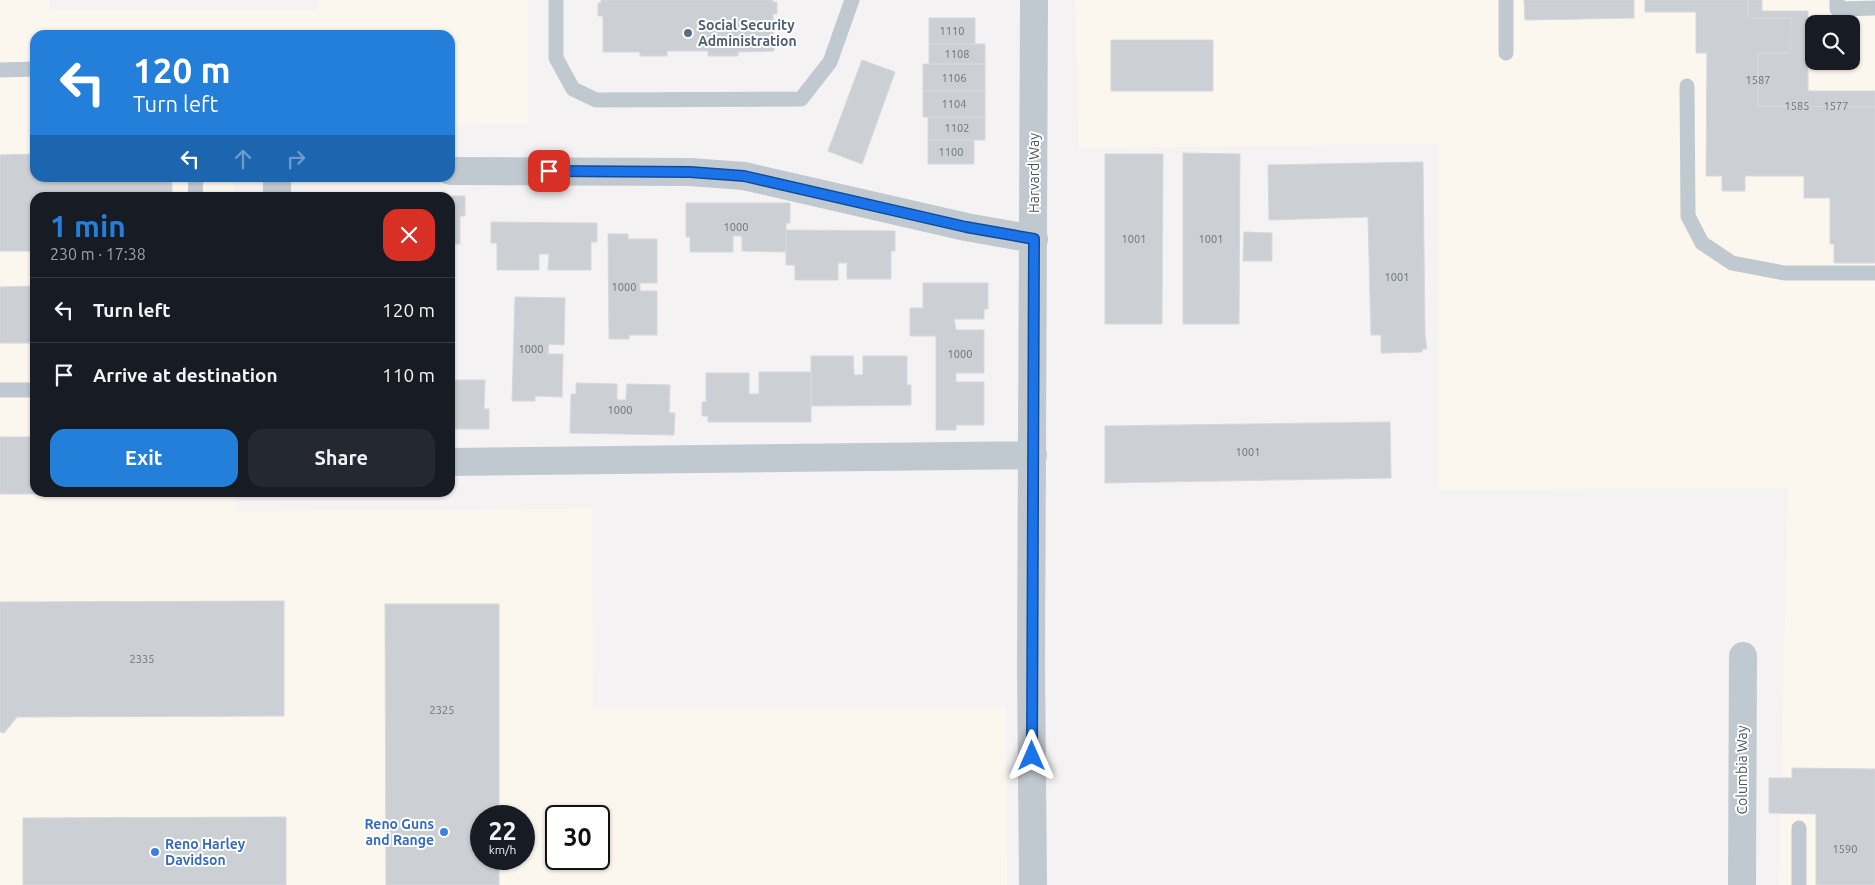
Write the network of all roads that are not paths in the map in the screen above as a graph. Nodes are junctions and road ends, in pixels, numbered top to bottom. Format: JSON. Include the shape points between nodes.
{"nodes":[{"id":1,"x":556,"y":0,"type":"edge"},
{"id":2,"x":852,"y":0,"type":"edge"},
{"id":3,"x":1034,"y":0,"type":"edge"},
{"id":4,"x":1506,"y":0,"type":"edge"},
{"id":5,"x":1836,"y":0,"type":"edge"},
{"id":6,"x":1875,"y":8,"type":"edge"},
{"id":7,"x":1506,"y":53,"type":"dead end"},
{"id":8,"x":30,"y":69,"type":"edge"},
{"id":9,"x":0,"y":70,"type":"edge"},
{"id":10,"x":1687,"y":86,"type":"dead end"},
{"id":11,"x":455,"y":171,"type":"edge"},
{"id":12,"x":1034,"y":239,"type":"junction"},
{"id":13,"x":1875,"y":273,"type":"edge"},
{"id":14,"x":0,"y":390,"type":"edge"},
{"id":15,"x":30,"y":390,"type":"edge"},
{"id":16,"x":1033,"y":455,"type":"junction"},
{"id":17,"x":455,"y":462,"type":"edge"},
{"id":18,"x":1743,"y":656,"type":"dead end"},
{"id":19,"x":1799,"y":828,"type":"dead end"},
{"id":20,"x":1033,"y":885,"type":"edge"},
{"id":21,"x":1742,"y":885,"type":"edge"},
{"id":22,"x":1799,"y":885,"type":"edge"}],
"edges":[{"from":1,"to":2,"type":"lane","via":[[556,58],[573,89],[596,100],[801,99],[830,62]]},
{"from":3,"to":12,"type":"street","name":"Harvard Way"},
{"from":4,"to":7,"type":"lane"},
{"from":5,"to":6,"type":"lane","via":[[1837,8]]},
{"from":8,"to":9,"type":"lane"},
{"from":10,"to":13,"type":"lane","via":[[1688,216],[1702,242],[1732,263],[1784,273]]},
{"from":11,"to":12,"type":"street","via":[[690,172],[744,176],[966,227]]},
{"from":12,"to":16,"type":"street","name":"Harvard Way"},
{"from":14,"to":15,"type":"lane"},
{"from":16,"to":17,"type":"street"},
{"from":16,"to":20,"type":"street","name":"Harvard Way"},
{"from":18,"to":21,"type":"street","name":"Columbia Way"},
{"from":19,"to":22,"type":"lane"}]}
